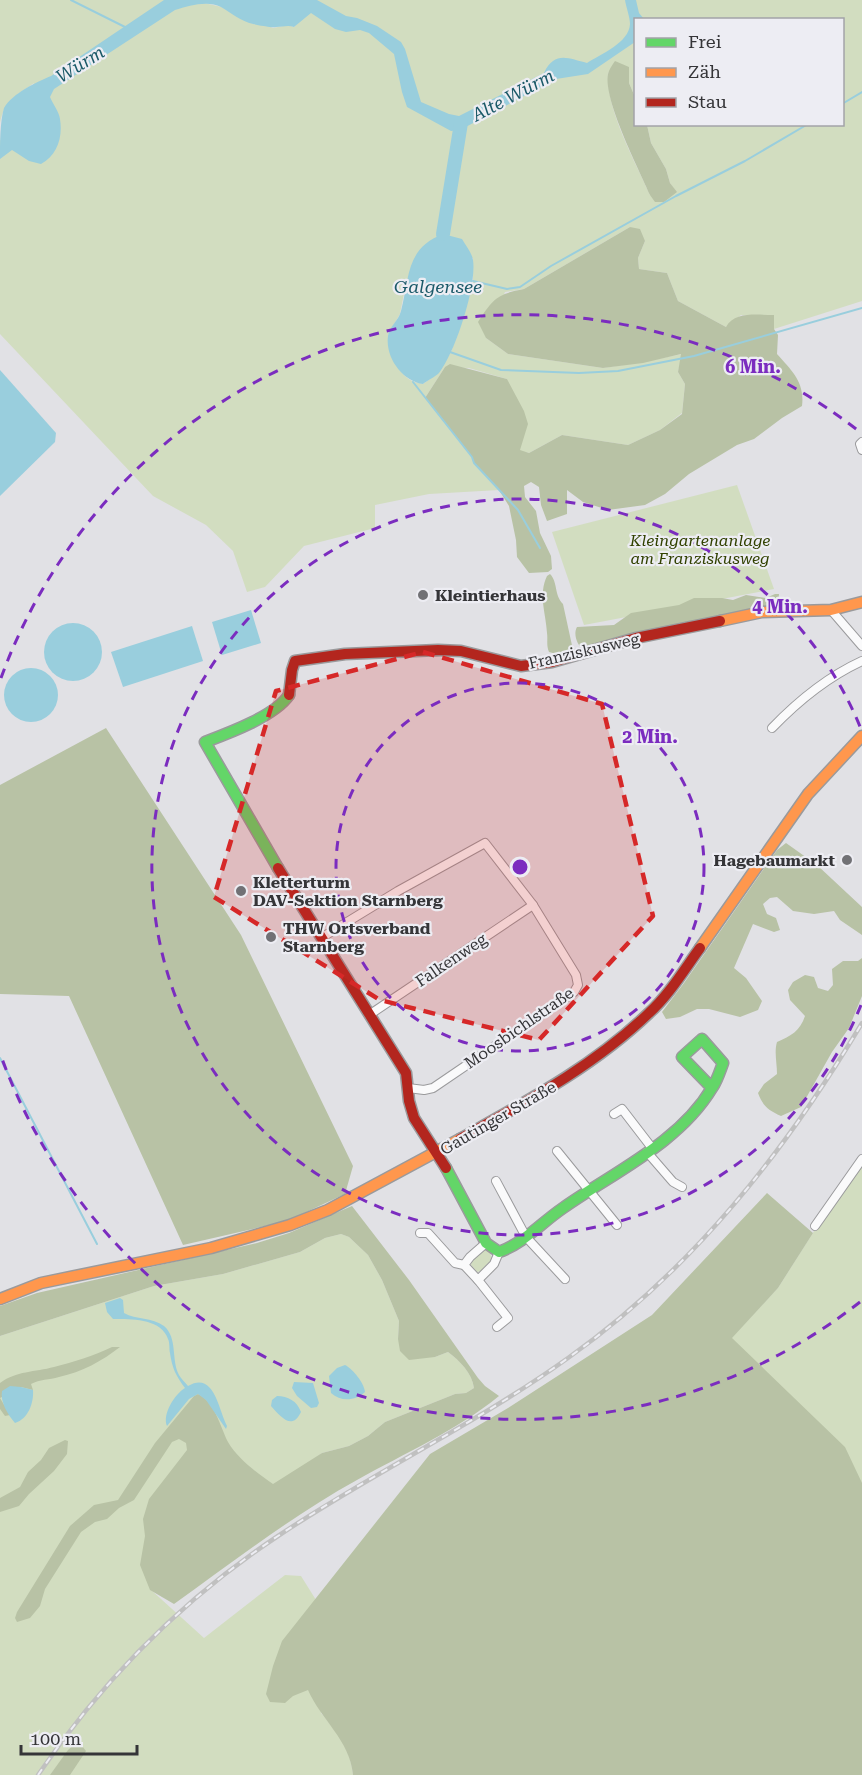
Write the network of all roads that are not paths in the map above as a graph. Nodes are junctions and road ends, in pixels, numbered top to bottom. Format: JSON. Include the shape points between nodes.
{"nodes":[{"id":1,"x":862,"y":442,"type":"edge"},
{"id":2,"x":862,"y":450,"type":"edge"},
{"id":3,"x":862,"y":602,"type":"edge"},
{"id":4,"x":831,"y":610,"type":"junction"},
{"id":5,"x":862,"y":646,"type":"edge"},
{"id":6,"x":862,"y":661,"type":"edge"},
{"id":7,"x":772,"y":728,"type":"dead end"},
{"id":8,"x":862,"y":736,"type":"edge"},
{"id":9,"x":533,"y":905,"type":"junction"},
{"id":10,"x":321,"y":938,"type":"junction"},
{"id":11,"x":369,"y":1015,"type":"junction"},
{"id":12,"x":408,"y":1088,"type":"junction"},
{"id":13,"x":712,"y":1088,"type":"dead end"},
{"id":14,"x":614,"y":1114,"type":"dead end"},
{"id":15,"x":650,"y":1150,"type":"junction"},
{"id":16,"x":557,"y":1151,"type":"dead end"},
{"id":17,"x":436,"y":1153,"type":"junction"},
{"id":18,"x":862,"y":1159,"type":"edge"},
{"id":19,"x":496,"y":1180,"type":"dead end"},
{"id":20,"x":682,"y":1187,"type":"dead end"},
{"id":21,"x":588,"y":1192,"type":"junction"},
{"id":22,"x":616,"y":1225,"type":"dead end"},
{"id":23,"x":814,"y":1226,"type":"dead end"},
{"id":24,"x":420,"y":1233,"type":"dead end"},
{"id":25,"x":526,"y":1236,"type":"junction"},
{"id":26,"x":486,"y":1243,"type":"junction"},
{"id":27,"x":499,"y":1252,"type":"junction"},
{"id":28,"x":464,"y":1264,"type":"junction"},
{"id":29,"x":565,"y":1279,"type":"dead end"},
{"id":30,"x":478,"y":1280,"type":"junction"},
{"id":31,"x":0,"y":1299,"type":"edge"},
{"id":32,"x":498,"y":1328,"type":"dead end"}],
"edges":[{"from":1,"to":2,"type":"street"},
{"from":3,"to":4,"type":"street","name":"Franziskusweg"},
{"from":4,"to":5,"type":"street"},
{"from":4,"to":10,"type":"street","name":"Franziskusweg","via":[[762,612],[521,666],[461,651],[438,650],[345,654],[295,661],[290,668],[287,697],[236,729],[205,742]]},
{"from":6,"to":7,"type":"street","via":[[837,673],[797,702]]},
{"from":8,"to":17,"type":"street","name":"Gautinger Straße","via":[[808,794],[651,1012],[560,1082]]},
{"from":9,"to":10,"type":"street","name":"Moosbichlstraße","via":[[485,843]]},
{"from":9,"to":11,"type":"street","name":"Falkenweg"},
{"from":9,"to":12,"type":"street","name":"Moosbichlstraße","via":[[576,975],[579,984],[574,992],[433,1088]]},
{"from":10,"to":11,"type":"street"},
{"from":11,"to":12,"type":"street","via":[[406,1072]]},
{"from":12,"to":17,"type":"street","via":[[414,1118]]},
{"from":13,"to":15,"type":"street","via":[[683,1123]]},
{"from":14,"to":15,"type":"street","via":[[622,1109]]},
{"from":15,"to":20,"type":"street","via":[[673,1182]]},
{"from":15,"to":21,"type":"street"},
{"from":16,"to":21,"type":"street"},
{"from":17,"to":26,"type":"street"},
{"from":17,"to":31,"type":"street","name":"Gautinger Straße","via":[[328,1210],[290,1225],[211,1248],[41,1283]]},
{"from":18,"to":23,"type":"street"},
{"from":19,"to":25,"type":"street"},
{"from":21,"to":22,"type":"street"},
{"from":21,"to":25,"type":"street"},
{"from":24,"to":28,"type":"street","via":[[428,1233],[455,1263]]},
{"from":25,"to":27,"type":"street","via":[[511,1249]]},
{"from":25,"to":29,"type":"street"},
{"from":26,"to":27,"type":"street"},
{"from":26,"to":28,"type":"street"},
{"from":27,"to":30,"type":"street","via":[[494,1264]]},
{"from":28,"to":30,"type":"street"},
{"from":30,"to":32,"type":"street","via":[[508,1318]]}]}
